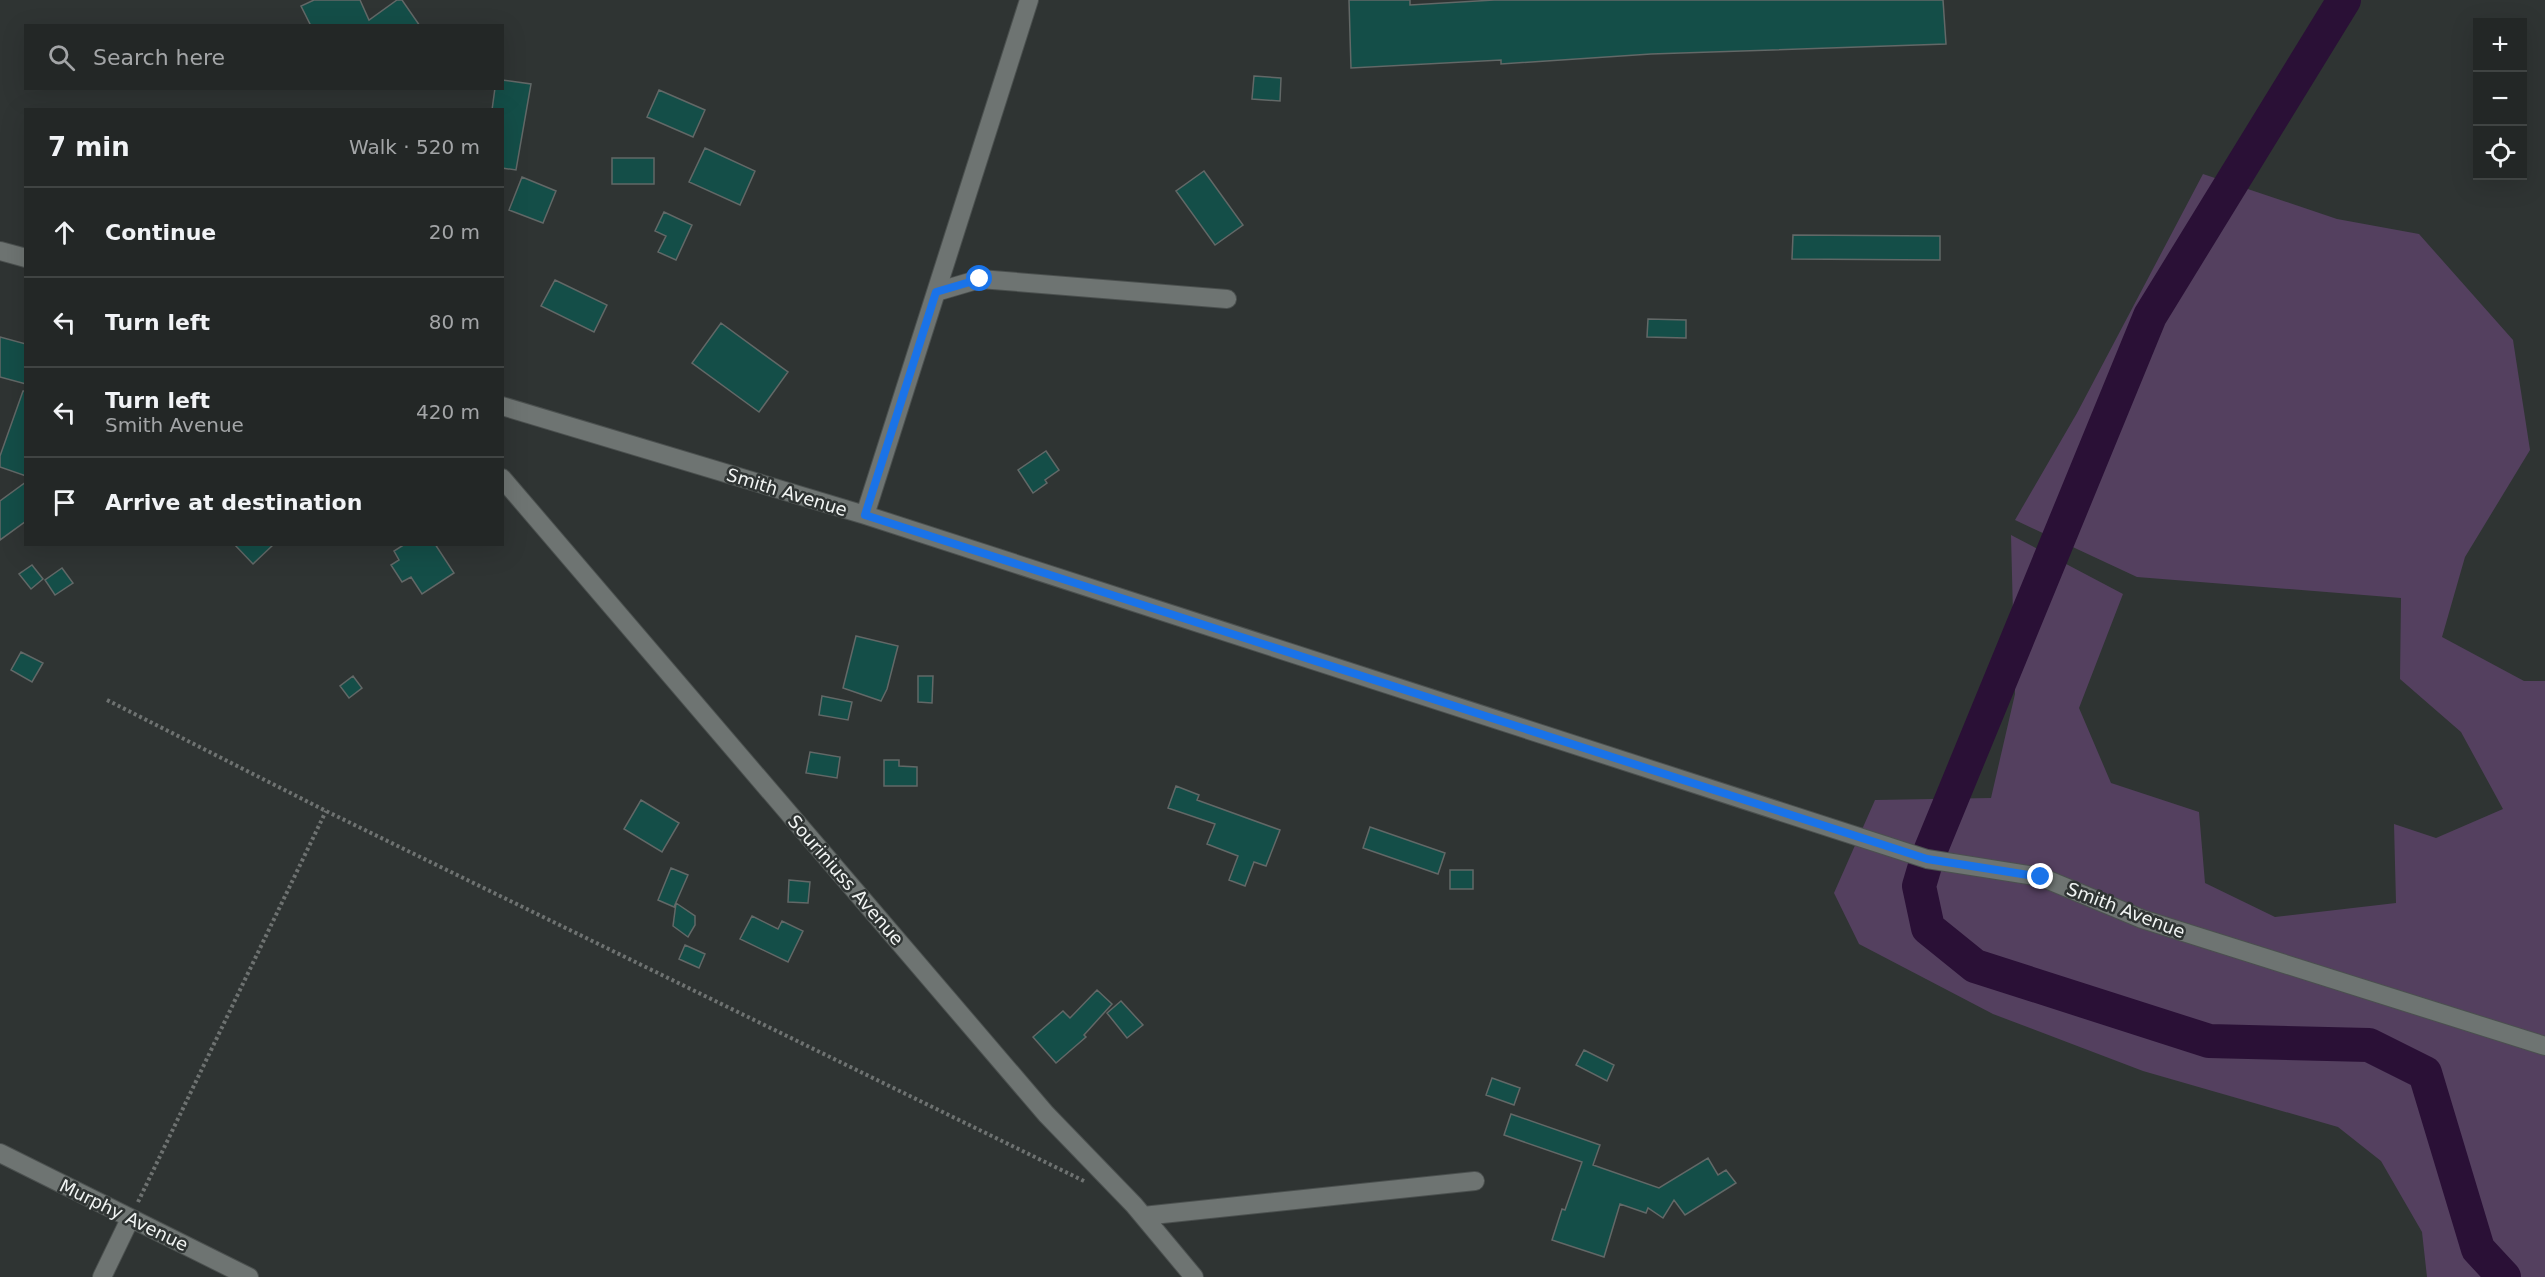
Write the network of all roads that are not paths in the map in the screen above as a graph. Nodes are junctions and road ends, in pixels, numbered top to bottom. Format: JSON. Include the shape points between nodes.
{"nodes":[{"id":1,"x":1029,"y":0,"type":"edge"},
{"id":2,"x":0,"y":251,"type":"edge"},
{"id":3,"x":24,"y":257,"type":"edge"},
{"id":4,"x":936,"y":292,"type":"junction"},
{"id":5,"x":1227,"y":299,"type":"dead end"},
{"id":6,"x":504,"y":407,"type":"edge"},
{"id":7,"x":504,"y":480,"type":"edge"},
{"id":8,"x":865,"y":515,"type":"junction"},
{"id":9,"x":2545,"y":1046,"type":"edge"},
{"id":10,"x":0,"y":1153,"type":"edge"},
{"id":11,"x":1475,"y":1181,"type":"dead end"},
{"id":12,"x":1143,"y":1216,"type":"junction"},
{"id":13,"x":130,"y":1219,"type":"junction"},
{"id":14,"x":102,"y":1277,"type":"edge"},
{"id":15,"x":249,"y":1277,"type":"edge"},
{"id":16,"x":1194,"y":1277,"type":"edge"}],
"edges":[{"from":1,"to":4,"type":"street"},
{"from":2,"to":3,"type":"street"},
{"from":4,"to":5,"type":"street","via":[[980,279]]},
{"from":4,"to":8,"type":"street"},
{"from":6,"to":8,"type":"street","name":"Smith Avenue"},
{"from":7,"to":12,"type":"street","name":"Souriniuss Avenue","via":[[1046,1114]]},
{"from":8,"to":9,"type":"street","name":"Smith Avenue","via":[[1927,859],[2041,877],[2142,919]]},
{"from":10,"to":13,"type":"street","name":"Murphy Avenue"},
{"from":11,"to":12,"type":"street"},
{"from":12,"to":16,"type":"street","name":"Souriniuss Avenue"},
{"from":13,"to":14,"type":"street"},
{"from":13,"to":15,"type":"street","name":"Murphy Avenue"}]}
